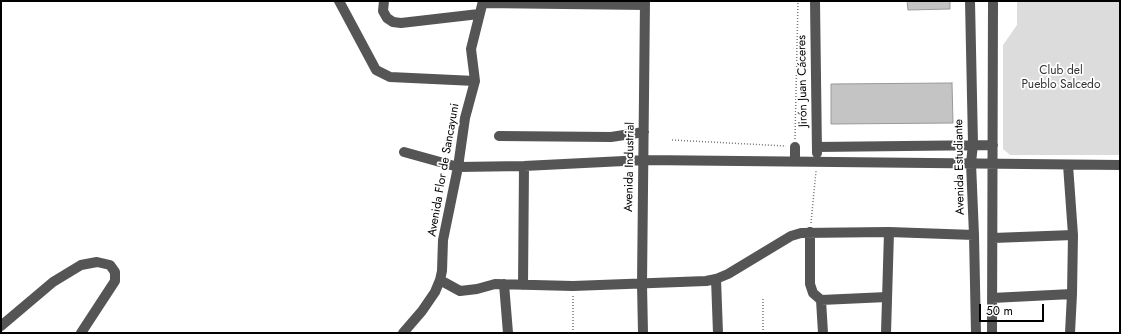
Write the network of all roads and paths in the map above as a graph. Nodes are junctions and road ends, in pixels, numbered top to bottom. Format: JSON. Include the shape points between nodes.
{"nodes":[{"id":1,"x":339,"y":1,"type":"edge"},
{"id":2,"x":384,"y":1,"type":"edge"},
{"id":3,"x":798,"y":1,"type":"edge"},
{"id":4,"x":815,"y":1,"type":"edge"},
{"id":5,"x":970,"y":1,"type":"edge"},
{"id":6,"x":993,"y":1,"type":"edge"},
{"id":7,"x":483,"y":2,"type":"edge"},
{"id":8,"x":645,"y":3,"type":"edge"},
{"id":9,"x":479,"y":14,"type":"junction"},
{"id":10,"x":475,"y":81,"type":"junction"},
{"id":11,"x":644,"y":132,"type":"junction"},
{"id":12,"x":499,"y":136,"type":"dead end"},
{"id":13,"x":672,"y":140,"type":"dead end"},
{"id":14,"x":973,"y":144,"type":"junction"},
{"id":15,"x":993,"y":145,"type":"junction"},
{"id":16,"x":795,"y":147,"type":"junction"},
{"id":17,"x":817,"y":147,"type":"junction"},
{"id":18,"x":404,"y":152,"type":"dead end"},
{"id":19,"x":644,"y":160,"type":"junction"},
{"id":20,"x":795,"y":161,"type":"junction"},
{"id":21,"x":817,"y":161,"type":"junction"},
{"id":22,"x":971,"y":163,"type":"junction"},
{"id":23,"x":992,"y":164,"type":"junction"},
{"id":24,"x":1120,"y":164,"type":"edge"},
{"id":25,"x":1068,"y":165,"type":"junction"},
{"id":26,"x":524,"y":166,"type":"junction"},
{"id":27,"x":458,"y":167,"type":"junction"},
{"id":28,"x":810,"y":232,"type":"junction"},
{"id":29,"x":889,"y":232,"type":"junction"},
{"id":30,"x":974,"y":235,"type":"junction"},
{"id":31,"x":1073,"y":235,"type":"junction"},
{"id":32,"x":993,"y":238,"type":"junction"},
{"id":33,"x":716,"y":279,"type":"junction"},
{"id":34,"x":440,"y":280,"type":"junction"},
{"id":35,"x":504,"y":284,"type":"junction"},
{"id":36,"x":642,"y":284,"type":"junction"},
{"id":37,"x":523,"y":285,"type":"junction"},
{"id":38,"x":573,"y":286,"type":"junction"},
{"id":39,"x":1072,"y":294,"type":"junction"},
{"id":40,"x":887,"y":297,"type":"junction"},
{"id":41,"x":763,"y":298,"type":"dead end"},
{"id":42,"x":992,"y":298,"type":"junction"},
{"id":43,"x":821,"y":300,"type":"junction"},
{"id":44,"x":1,"y":326,"type":"edge"},
{"id":45,"x":81,"y":333,"type":"edge"},
{"id":46,"x":403,"y":333,"type":"edge"},
{"id":47,"x":508,"y":333,"type":"edge"},
{"id":48,"x":573,"y":333,"type":"edge"},
{"id":49,"x":643,"y":333,"type":"edge"},
{"id":50,"x":718,"y":333,"type":"edge"},
{"id":51,"x":763,"y":333,"type":"edge"},
{"id":52,"x":823,"y":333,"type":"edge"},
{"id":53,"x":886,"y":333,"type":"edge"},
{"id":54,"x":976,"y":333,"type":"edge"},
{"id":55,"x":992,"y":333,"type":"edge"},
{"id":56,"x":1070,"y":333,"type":"edge"}],
"edges":[{"from":1,"to":10,"type":"street","via":[[376,70],[390,77]]},
{"from":2,"to":9,"type":"street","via":[[387,18],[393,22]]},
{"from":3,"to":16,"type":"path"},
{"from":4,"to":17,"type":"street","name":"Jirón Juan Cáceres"},
{"from":5,"to":14,"type":"street","name":"Avenida Estudiante"},
{"from":6,"to":15,"type":"street"},
{"from":7,"to":8,"type":"street"},
{"from":7,"to":9,"type":"street","name":"Avenida Flor de Sancayuni"},
{"from":8,"to":11,"type":"street","name":"Avenida Industrial"},
{"from":9,"to":10,"type":"street","name":"Avenida Flor de Sancayuni","via":[[471,49]]},
{"from":10,"to":27,"type":"street","name":"Avenida Flor de Sancayuni","via":[[464,118]]},
{"from":11,"to":12,"type":"street","via":[[611,138]]},
{"from":11,"to":19,"type":"street","name":"Avenida Industrial"},
{"from":13,"to":16,"type":"path"},
{"from":14,"to":15,"type":"street"},
{"from":14,"to":17,"type":"street"},
{"from":14,"to":22,"type":"street","name":"Avenida Estudiante"},
{"from":15,"to":23,"type":"street"},
{"from":16,"to":20,"type":"street"},
{"from":17,"to":21,"type":"street","name":"Jirón Juan Cáceres"},
{"from":18,"to":27,"type":"street"},
{"from":19,"to":20,"type":"street"},
{"from":19,"to":26,"type":"street"},
{"from":19,"to":36,"type":"street","name":"Avenida Industrial"},
{"from":20,"to":21,"type":"street"},
{"from":21,"to":22,"type":"street"},
{"from":21,"to":28,"type":"path"},
{"from":22,"to":23,"type":"street"},
{"from":22,"to":30,"type":"street","name":"Avenida Estudiante"},
{"from":23,"to":25,"type":"street"},
{"from":23,"to":32,"type":"street"},
{"from":24,"to":25,"type":"street"},
{"from":25,"to":31,"type":"street"},
{"from":26,"to":27,"type":"street"},
{"from":26,"to":37,"type":"street"},
{"from":27,"to":34,"type":"street","name":"Avenida Flor de Sancayuni","via":[[443,240]]},
{"from":28,"to":29,"type":"street"},
{"from":28,"to":33,"type":"street","via":[[792,236]]},
{"from":28,"to":43,"type":"street","via":[[810,284],[813,293]]},
{"from":29,"to":30,"type":"street"},
{"from":29,"to":40,"type":"street"},
{"from":30,"to":54,"type":"street","name":"Avenida Estudiante"},
{"from":31,"to":32,"type":"street"},
{"from":31,"to":39,"type":"street"},
{"from":32,"to":42,"type":"street"},
{"from":33,"to":36,"type":"street"},
{"from":33,"to":50,"type":"street"},
{"from":34,"to":35,"type":"street","via":[[460,291]]},
{"from":34,"to":46,"type":"street","name":"Avenida Flor de Sancayuni","via":[[422,311]]},
{"from":35,"to":37,"type":"street"},
{"from":35,"to":47,"type":"street"},
{"from":36,"to":38,"type":"street"},
{"from":36,"to":49,"type":"street","name":"Avenida Industrial"},
{"from":37,"to":38,"type":"street"},
{"from":38,"to":48,"type":"path"},
{"from":39,"to":42,"type":"street"},
{"from":39,"to":56,"type":"street"},
{"from":40,"to":43,"type":"street"},
{"from":40,"to":53,"type":"street"},
{"from":41,"to":51,"type":"path"},
{"from":42,"to":55,"type":"street"},
{"from":43,"to":52,"type":"street"},
{"from":44,"to":45,"type":"street","via":[[53,282],[81,265],[97,262],[110,265],[115,272],[115,281]]}]}
